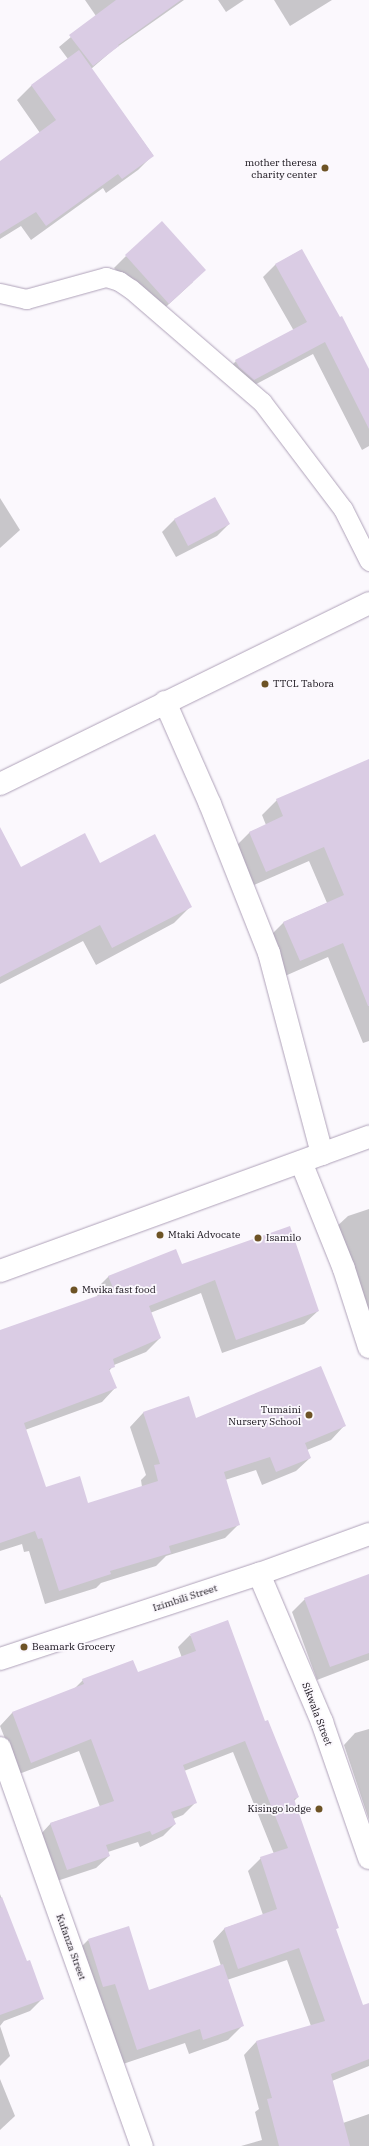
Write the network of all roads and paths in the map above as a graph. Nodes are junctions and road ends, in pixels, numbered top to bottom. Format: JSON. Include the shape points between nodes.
{"nodes":[{"id":1,"x":0,"y":293,"type":"edge"},
{"id":2,"x":369,"y":561,"type":"edge"},
{"id":3,"x":369,"y":603,"type":"edge"},
{"id":4,"x":164,"y":702,"type":"junction"},
{"id":5,"x":0,"y":784,"type":"edge"},
{"id":6,"x":369,"y":1137,"type":"edge"},
{"id":7,"x":322,"y":1154,"type":"junction"},
{"id":8,"x":301,"y":1162,"type":"junction"},
{"id":9,"x":0,"y":1271,"type":"edge"},
{"id":10,"x":369,"y":1347,"type":"edge"},
{"id":11,"x":369,"y":1534,"type":"edge"},
{"id":12,"x":259,"y":1574,"type":"junction"},
{"id":13,"x":0,"y":1659,"type":"edge"},
{"id":14,"x":0,"y":1748,"type":"edge"},
{"id":15,"x":369,"y":1858,"type":"edge"},
{"id":16,"x":142,"y":2146,"type":"edge"}],
"edges":[{"from":1,"to":2,"type":"lane","via":[[26,299],[106,278],[119,281],[131,289],[262,402],[343,509]]},
{"from":3,"to":4,"type":"street"},
{"from":4,"to":5,"type":"street"},
{"from":4,"to":7,"type":"street","via":[[210,804],[269,952]]},
{"from":6,"to":7,"type":"street"},
{"from":7,"to":8,"type":"street"},
{"from":8,"to":9,"type":"street"},
{"from":8,"to":10,"type":"street","via":[[344,1269]]},
{"from":11,"to":12,"type":"street","name":"Izimbili Street"},
{"from":12,"to":13,"type":"street","name":"Izimbili Street"},
{"from":12,"to":15,"type":"street","name":"Sikwala Street","via":[[322,1722]]},
{"from":14,"to":16,"type":"street","name":"Kufanza Street"}]}
